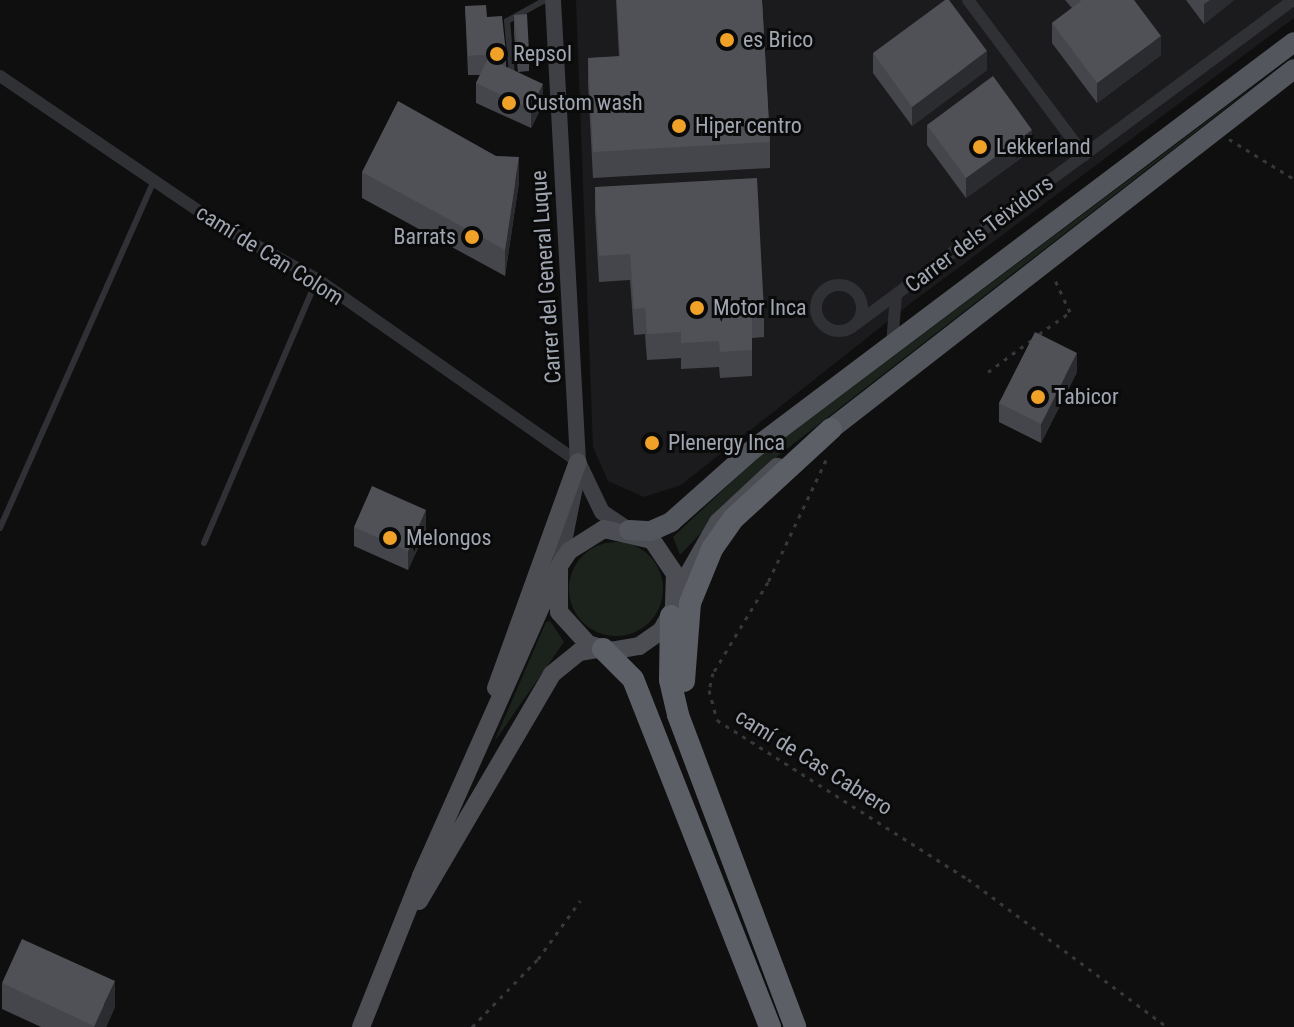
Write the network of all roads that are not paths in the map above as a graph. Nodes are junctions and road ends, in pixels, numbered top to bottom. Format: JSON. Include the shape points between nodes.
{"nodes":[{"id":1,"x":545,"y":0,"type":"edge"},
{"id":2,"x":553,"y":0,"type":"edge"},
{"id":3,"x":968,"y":0,"type":"edge"},
{"id":4,"x":1293,"y":0,"type":"edge"},
{"id":5,"x":1294,"y":42,"type":"edge"},
{"id":6,"x":1294,"y":69,"type":"edge"},
{"id":7,"x":0,"y":76,"type":"edge"},
{"id":8,"x":527,"y":84,"type":"edge"},
{"id":9,"x":1084,"y":155,"type":"junction"},
{"id":10,"x":154,"y":180,"type":"junction"},
{"id":11,"x":317,"y":279,"type":"junction"},
{"id":12,"x":855,"y":291,"type":"junction"},
{"id":13,"x":896,"y":296,"type":"junction"},
{"id":14,"x":856,"y":324,"type":"junction"},
{"id":15,"x":892,"y":343,"type":"junction"},
{"id":16,"x":832,"y":437,"type":"junction"},
{"id":17,"x":578,"y":462,"type":"junction"},
{"id":18,"x":0,"y":528,"type":"edge"},
{"id":19,"x":629,"y":530,"type":"junction"},
{"id":20,"x":204,"y":543,"type":"dead end"},
{"id":21,"x":559,"y":566,"type":"junction"},
{"id":22,"x":674,"y":607,"type":"junction"},
{"id":23,"x":603,"y":649,"type":"junction"},
{"id":24,"x":715,"y":802,"type":"junction"},
{"id":25,"x":421,"y":876,"type":"junction"},
{"id":26,"x":406,"y":920,"type":"junction"},
{"id":27,"x":767,"y":942,"type":"junction"},
{"id":28,"x":735,"y":951,"type":"junction"},
{"id":29,"x":361,"y":1027,"type":"edge"},
{"id":30,"x":759,"y":1027,"type":"edge"},
{"id":31,"x":770,"y":1027,"type":"edge"},
{"id":32,"x":795,"y":1027,"type":"edge"},
{"id":33,"x":804,"y":1027,"type":"edge"}],
"edges":[{"from":1,"to":8,"type":"lane","via":[[507,21],[512,78]]},
{"from":2,"to":17,"type":"main road","name":"Carrer del General Luque","via":[[549,92]]},
{"from":3,"to":9,"type":"street"},
{"from":4,"to":9,"type":"street","name":"Carrer dels Teixidors"},
{"from":5,"to":15,"type":"highway"},
{"from":6,"to":16,"type":"highway","via":[[1046,260]]},
{"from":7,"to":10,"type":"street","name":"camí de Can Colom"},
{"from":9,"to":13,"type":"street","name":"Carrer dels Teixidors"},
{"from":10,"to":11,"type":"street","name":"camí de Can Colom"},
{"from":10,"to":18,"type":"lane"},
{"from":11,"to":17,"type":"street","name":"camí de Can Colom"},
{"from":11,"to":20,"type":"lane"},
{"from":12,"to":13,"type":"street","via":[[872,299]]},
{"from":12,"to":14,"type":"street","via":[[862,311]]},
{"from":12,"to":14,"type":"street","via":[[827,288],[816,308],[834,331]]},
{"from":13,"to":14,"type":"street","name":"Carrer dels Teixidors"},
{"from":13,"to":15,"type":"street"},
{"from":15,"to":19,"type":"highway","via":[[671,522],[651,531]]},
{"from":16,"to":22,"type":"main road","via":[[733,503],[701,545]]},
{"from":16,"to":24,"type":"highway","via":[[733,519],[690,603],[684,689]]},
{"from":17,"to":19,"type":"main road","name":"Carrer del General Luque","via":[[602,512]]},
{"from":17,"to":21,"type":"main road","via":[[575,513]]},
{"from":17,"to":25,"type":"main road"},
{"from":19,"to":21,"type":"main road","via":[[588,535]]},
{"from":19,"to":22,"type":"main road","via":[[669,558]]},
{"from":21,"to":23,"type":"main road","via":[[555,594],[563,620],[580,640]]},
{"from":21,"to":25,"type":"main road"},
{"from":22,"to":23,"type":"main road","via":[[648,642]]},
{"from":22,"to":24,"type":"highway","via":[[673,691]]},
{"from":23,"to":26,"type":"main road","via":[[579,652],[552,674]]},
{"from":23,"to":28,"type":"highway","via":[[633,679]]},
{"from":24,"to":27,"type":"highway"},
{"from":25,"to":26,"type":"main road"},
{"from":26,"to":29,"type":"main road"},
{"from":27,"to":32,"type":"highway"},
{"from":27,"to":33,"type":"highway"},
{"from":28,"to":30,"type":"highway"},
{"from":28,"to":31,"type":"highway"}]}
